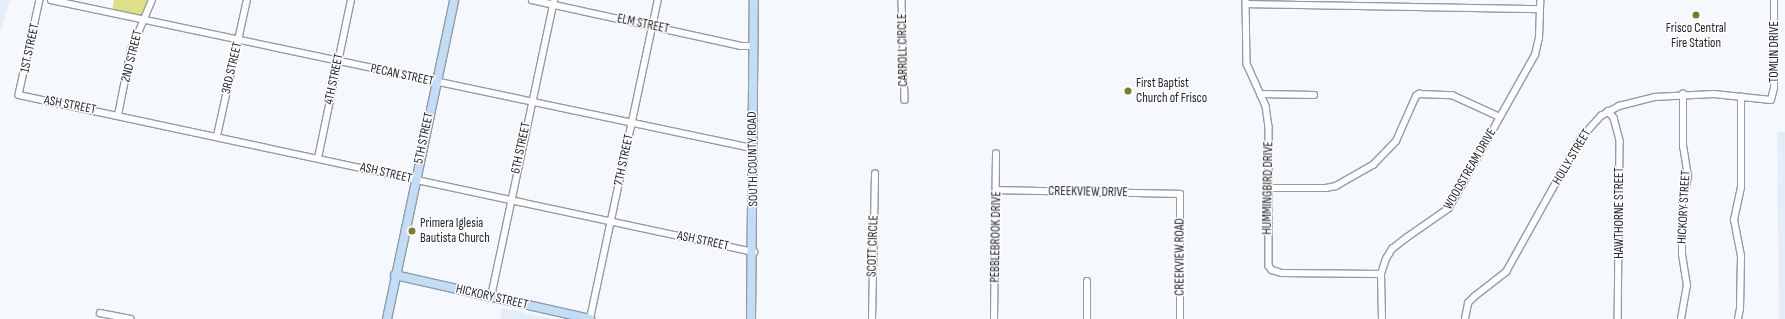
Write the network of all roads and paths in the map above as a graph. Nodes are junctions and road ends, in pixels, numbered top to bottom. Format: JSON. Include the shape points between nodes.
{"nodes":[{"id":1,"x":40,"y":0,"type":"edge"},
{"id":2,"x":51,"y":0,"type":"edge"},
{"id":3,"x":152,"y":0,"type":"edge"},
{"id":4,"x":248,"y":0,"type":"edge"},
{"id":5,"x":351,"y":0,"type":"edge"},
{"id":6,"x":454,"y":0,"type":"edge"},
{"id":7,"x":532,"y":0,"type":"edge"},
{"id":8,"x":658,"y":0,"type":"edge"},
{"id":9,"x":754,"y":0,"type":"edge"},
{"id":10,"x":902,"y":0,"type":"edge"},
{"id":11,"x":1540,"y":0,"type":"edge"},
{"id":12,"x":1774,"y":0,"type":"edge"},
{"id":13,"x":553,"y":2,"type":"edge"},
{"id":14,"x":1246,"y":2,"type":"edge"},
{"id":15,"x":1540,"y":10,"type":"junction"},
{"id":16,"x":142,"y":20,"type":"junction"},
{"id":17,"x":652,"y":26,"type":"junction"},
{"id":18,"x":239,"y":40,"type":"junction"},
{"id":19,"x":754,"y":46,"type":"junction"},
{"id":20,"x":338,"y":62,"type":"junction"},
{"id":21,"x":436,"y":82,"type":"junction"},
{"id":22,"x":1260,"y":94,"type":"junction"},
{"id":23,"x":1683,"y":94,"type":"junction"},
{"id":24,"x":19,"y":95,"type":"joint"},
{"id":25,"x":1314,"y":95,"type":"dead end"},
{"id":26,"x":1741,"y":97,"type":"junction"},
{"id":27,"x":905,"y":100,"type":"dead end"},
{"id":28,"x":1768,"y":100,"type":"joint"},
{"id":29,"x":530,"y":102,"type":"junction"},
{"id":30,"x":1608,"y":111,"type":"junction"},
{"id":31,"x":118,"y":115,"type":"junction"},
{"id":32,"x":1500,"y":117,"type":"junction"},
{"id":33,"x":632,"y":122,"type":"junction"},
{"id":34,"x":217,"y":136,"type":"junction"},
{"id":35,"x":752,"y":148,"type":"junction"},
{"id":36,"x":996,"y":154,"type":"dead end"},
{"id":37,"x":318,"y":158,"type":"junction"},
{"id":38,"x":875,"y":174,"type":"dead end"},
{"id":39,"x":415,"y":180,"type":"junction"},
{"id":40,"x":1268,"y":188,"type":"junction"},
{"id":41,"x":996,"y":190,"type":"junction"},
{"id":42,"x":1180,"y":194,"type":"joint"},
{"id":43,"x":510,"y":200,"type":"junction"},
{"id":44,"x":611,"y":221,"type":"junction"},
{"id":45,"x":754,"y":252,"type":"junction"},
{"id":46,"x":1381,"y":274,"type":"junction"},
{"id":47,"x":395,"y":275,"type":"junction"},
{"id":48,"x":1087,"y":282,"type":"dead end"},
{"id":49,"x":491,"y":297,"type":"junction"},
{"id":50,"x":100,"y":313,"type":"dead end"},
{"id":51,"x":130,"y":319,"type":"edge"},
{"id":52,"x":387,"y":319,"type":"edge"},
{"id":53,"x":590,"y":319,"type":"edge"},
{"id":54,"x":752,"y":319,"type":"edge"},
{"id":55,"x":872,"y":319,"type":"edge"},
{"id":56,"x":994,"y":319,"type":"edge"},
{"id":57,"x":1087,"y":319,"type":"edge"},
{"id":58,"x":1180,"y":319,"type":"edge"},
{"id":59,"x":1382,"y":319,"type":"edge"},
{"id":60,"x":1465,"y":319,"type":"edge"},
{"id":61,"x":1618,"y":319,"type":"edge"},
{"id":62,"x":1681,"y":319,"type":"edge"},
{"id":63,"x":1738,"y":319,"type":"edge"}],
"edges":[{"from":1,"to":24,"type":"street","name":"1ST STREET"},
{"from":2,"to":16,"type":"street","name":"PECAN STREET"},
{"from":3,"to":16,"type":"street","name":"2ND STREET","via":[[148,14]]},
{"from":4,"to":18,"type":"street","name":"3RD STREET"},
{"from":5,"to":20,"type":"street","name":"4TH STREET"},
{"from":6,"to":21,"type":"street","name":"5TH STREET"},
{"from":7,"to":13,"type":"street","name":"ELM STREET"},
{"from":8,"to":17,"type":"street","name":"7TH STREET"},
{"from":9,"to":19,"type":"street","name":"SOUTH COUNTY ROAD"},
{"from":10,"to":27,"type":"street","name":"CARROLL CIRCLE"},
{"from":11,"to":15,"type":"street","name":"WOODSTREAM DRIVE"},
{"from":12,"to":28,"type":"street","name":"TOMLIN DRIVE","via":[[1774,88],[1772,97]]},
{"from":13,"to":17,"type":"street","name":"ELM STREET"},
{"from":13,"to":29,"type":"street","name":"6TH STREET"},
{"from":14,"to":15,"type":"street"},
{"from":14,"to":22,"type":"street","name":"HUMMINGBIRD DRIVE","via":[[1247,64]]},
{"from":15,"to":32,"type":"street","name":"WOODSTREAM DRIVE","via":[[1539,38],[1535,55]]},
{"from":16,"to":18,"type":"street","name":"PECAN STREET"},
{"from":16,"to":31,"type":"street","name":"2ND STREET","via":[[131,50]]},
{"from":17,"to":19,"type":"street","name":"ELM STREET","via":[[741,46]]},
{"from":17,"to":33,"type":"street","name":"7TH STREET"},
{"from":18,"to":20,"type":"street","name":"PECAN STREET"},
{"from":18,"to":34,"type":"street","name":"3RD STREET"},
{"from":19,"to":35,"type":"street","name":"SOUTH COUNTY ROAD"},
{"from":20,"to":21,"type":"street","name":"PECAN STREET"},
{"from":20,"to":37,"type":"street","name":"4TH STREET"},
{"from":21,"to":29,"type":"street","name":"PECAN STREET"},
{"from":21,"to":39,"type":"street","name":"5TH STREET"},
{"from":22,"to":25,"type":"street"},
{"from":22,"to":40,"type":"street","name":"HUMMINGBIRD DRIVE","via":[[1266,106],[1269,128]]},
{"from":23,"to":26,"type":"street","name":"HOLLY STREET"},
{"from":23,"to":30,"type":"street","name":"HOLLY STREET","via":[[1645,99]]},
{"from":23,"to":62,"type":"street","name":"HICKORY STREET","via":[[1683,148],[1688,177],[1682,203],[1682,255],[1687,286]]},
{"from":24,"to":31,"type":"street","name":"ASH STREET"},
{"from":26,"to":28,"type":"street","name":"HOLLY STREET"},
{"from":26,"to":63,"type":"street","via":[[1741,188],[1734,220],[1741,256]]},
{"from":29,"to":33,"type":"street","name":"PECAN STREET"},
{"from":29,"to":43,"type":"street","name":"6TH STREET"},
{"from":30,"to":60,"type":"street","name":"HOLLY STREET","via":[[1596,120],[1581,138],[1506,272],[1474,297],[1468,304]]},
{"from":30,"to":61,"type":"street","name":"HAWTHORNE STREET","via":[[1614,118],[1620,140]]},
{"from":31,"to":34,"type":"street","name":"ASH STREET"},
{"from":32,"to":40,"type":"street","via":[[1452,95],[1419,94],[1396,141],[1372,165],[1336,186]]},
{"from":32,"to":46,"type":"street","name":"WOODSTREAM DRIVE","via":[[1449,208],[1392,249]]},
{"from":33,"to":35,"type":"street","name":"PECAN STREET"},
{"from":33,"to":44,"type":"street","name":"7TH STREET"},
{"from":34,"to":37,"type":"street","name":"ASH STREET"},
{"from":35,"to":45,"type":"street","name":"SOUTH COUNTY ROAD"},
{"from":36,"to":41,"type":"street","name":"PEBBLEBROOK DRIVE"},
{"from":37,"to":39,"type":"street","name":"ASH STREET"},
{"from":38,"to":55,"type":"street","name":"SCOTT CIRCLE"},
{"from":39,"to":43,"type":"street","name":"ASH STREET"},
{"from":39,"to":47,"type":"street","name":"5TH STREET"},
{"from":40,"to":46,"type":"street","name":"HUMMINGBIRD DRIVE","via":[[1268,262],[1272,270],[1282,273]]},
{"from":41,"to":42,"type":"street","name":"CREEKVIEW DRIVE"},
{"from":41,"to":56,"type":"street","name":"PEBBLEBROOK DRIVE"},
{"from":42,"to":58,"type":"street","name":"CREEKVIEW ROAD"},
{"from":43,"to":44,"type":"street","name":"ASH STREET"},
{"from":43,"to":49,"type":"street","name":"6TH STREET"},
{"from":44,"to":45,"type":"street","name":"ASH STREET"},
{"from":44,"to":53,"type":"street","name":"7TH STREET"},
{"from":45,"to":54,"type":"street","name":"SOUTH COUNTY ROAD"},
{"from":46,"to":59,"type":"street","name":"WOODSTREAM DRIVE"},
{"from":47,"to":49,"type":"street","name":"HICKORY STREET"},
{"from":47,"to":52,"type":"street","name":"5TH STREET"},
{"from":48,"to":57,"type":"street"},
{"from":49,"to":53,"type":"street","name":"HICKORY STREET"},
{"from":50,"to":51,"type":"street"}]}
